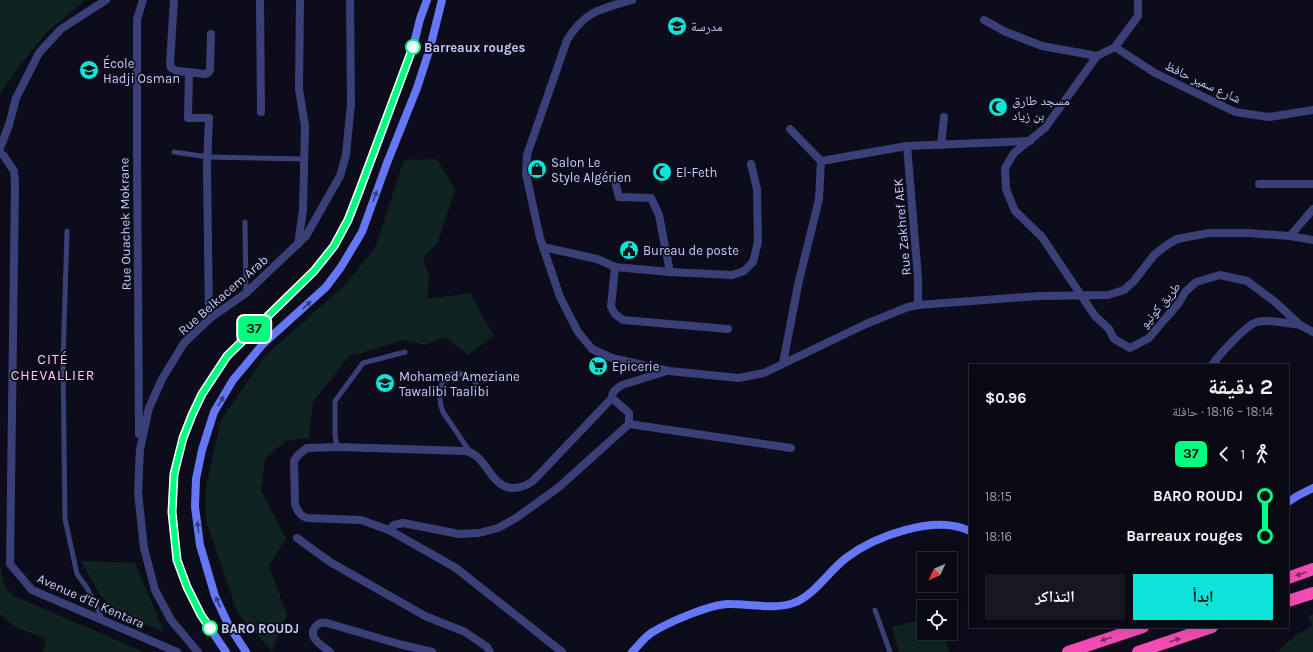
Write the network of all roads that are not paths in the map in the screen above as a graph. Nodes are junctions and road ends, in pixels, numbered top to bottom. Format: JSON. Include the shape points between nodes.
{"nodes":[{"id":1,"x":106,"y":0,"type":"edge"},
{"id":2,"x":143,"y":0,"type":"edge"},
{"id":3,"x":174,"y":0,"type":"edge"},
{"id":4,"x":260,"y":0,"type":"edge"},
{"id":5,"x":300,"y":0,"type":"edge"},
{"id":6,"x":350,"y":0,"type":"edge"},
{"id":7,"x":427,"y":0,"type":"edge"},
{"id":8,"x":442,"y":0,"type":"edge"},
{"id":9,"x":632,"y":0,"type":"edge"},
{"id":10,"x":1138,"y":0,"type":"edge"},
{"id":11,"x":984,"y":20,"type":"dead end"},
{"id":12,"x":211,"y":34,"type":"dead end"},
{"id":13,"x":1115,"y":47,"type":"junction"},
{"id":14,"x":1097,"y":56,"type":"junction"},
{"id":15,"x":189,"y":72,"type":"junction"},
{"id":16,"x":1313,"y":110,"type":"edge"},
{"id":17,"x":261,"y":112,"type":"dead end"},
{"id":18,"x":944,"y":116,"type":"dead end"},
{"id":19,"x":790,"y":129,"type":"dead end"},
{"id":20,"x":1030,"y":141,"type":"junction"},
{"id":21,"x":941,"y":145,"type":"junction"},
{"id":22,"x":908,"y":146,"type":"junction"},
{"id":23,"x":0,"y":148,"type":"edge"},
{"id":24,"x":174,"y":152,"type":"dead end"},
{"id":25,"x":0,"y":153,"type":"edge"},
{"id":26,"x":208,"y":157,"type":"junction"},
{"id":27,"x":304,"y":159,"type":"junction"},
{"id":28,"x":821,"y":161,"type":"junction"},
{"id":29,"x":751,"y":164,"type":"dead end"},
{"id":30,"x":614,"y":178,"type":"dead end"},
{"id":31,"x":1259,"y":184,"type":"dead end"},
{"id":32,"x":1313,"y":184,"type":"edge"},
{"id":33,"x":1313,"y":208,"type":"edge"},
{"id":34,"x":245,"y":222,"type":"dead end"},
{"id":35,"x":66,"y":231,"type":"dead end"},
{"id":36,"x":1290,"y":236,"type":"junction"},
{"id":37,"x":1313,"y":240,"type":"edge"},
{"id":38,"x":298,"y":244,"type":"junction"},
{"id":39,"x":543,"y":247,"type":"junction"},
{"id":40,"x":615,"y":267,"type":"junction"},
{"id":41,"x":670,"y":272,"type":"junction"},
{"id":42,"x":246,"y":293,"type":"junction"},
{"id":43,"x":1080,"y":295,"type":"junction"},
{"id":44,"x":918,"y":305,"type":"junction"},
{"id":45,"x":209,"y":319,"type":"junction"},
{"id":46,"x":1300,"y":325,"type":"junction"},
{"id":47,"x":728,"y":329,"type":"dead end"},
{"id":48,"x":1313,"y":332,"type":"edge"},
{"id":49,"x":405,"y":352,"type":"dead end"},
{"id":50,"x":784,"y":363,"type":"junction"},
{"id":51,"x":1213,"y":364,"type":"edge"},
{"id":52,"x":668,"y":371,"type":"junction"},
{"id":53,"x":476,"y":382,"type":"dead end"},
{"id":54,"x":612,"y":398,"type":"junction"},
{"id":55,"x":629,"y":424,"type":"junction"},
{"id":56,"x":336,"y":447,"type":"junction"},
{"id":57,"x":790,"y":448,"type":"dead end"},
{"id":58,"x":140,"y":449,"type":"junction"},
{"id":59,"x":470,"y":452,"type":"junction"},
{"id":60,"x":1313,"y":488,"type":"edge"},
{"id":61,"x":1289,"y":501,"type":"edge"},
{"id":62,"x":389,"y":530,"type":"junction"},
{"id":63,"x":969,"y":531,"type":"edge"},
{"id":64,"x":297,"y":538,"type":"dead end"},
{"id":65,"x":1313,"y":570,"type":"edge"},
{"id":66,"x":1289,"y":578,"type":"edge"},
{"id":67,"x":1313,"y":593,"type":"edge"},
{"id":68,"x":1289,"y":601,"type":"edge"},
{"id":69,"x":875,"y":610,"type":"dead end"},
{"id":70,"x":104,"y":621,"type":"junction"},
{"id":71,"x":1140,"y":628,"type":"edge"},
{"id":72,"x":1209,"y":628,"type":"edge"},
{"id":73,"x":245,"y":650,"type":"edge"},
{"id":74,"x":177,"y":652,"type":"edge"},
{"id":75,"x":198,"y":652,"type":"edge"},
{"id":76,"x":226,"y":652,"type":"edge"},
{"id":77,"x":330,"y":652,"type":"edge"},
{"id":78,"x":432,"y":652,"type":"edge"},
{"id":79,"x":490,"y":652,"type":"edge"},
{"id":80,"x":562,"y":652,"type":"edge"},
{"id":81,"x":632,"y":652,"type":"edge"},
{"id":82,"x":890,"y":652,"type":"edge"},
{"id":83,"x":1068,"y":652,"type":"edge"},
{"id":84,"x":1138,"y":652,"type":"edge"}],
"edges":[{"from":1,"to":23,"type":"street","via":[[61,30],[39,53],[16,98]]},
{"from":2,"to":58,"type":"street","name":"Rue Ouachek Mokrane","via":[[137,26],[136,152]]},
{"from":3,"to":15,"type":"street","via":[[171,68]]},
{"from":4,"to":17,"type":"street"},
{"from":5,"to":27,"type":"street","via":[[299,89],[305,126]]},
{"from":6,"to":38,"type":"street","name":"Rue Belkacem Arab","via":[[351,102],[346,155],[340,176],[310,230]]},
{"from":7,"to":76,"type":"street","via":[[413,47],[375,151],[334,246],[314,271],[227,356],[202,394],[183,438],[174,474],[172,512],[177,560],[201,615]]},
{"from":73,"to":8,"type":"street","one_way":true,"via":[[215,596],[200,544],[196,515],[196,479],[202,450],[214,412],[233,380],[263,344],[326,287],[362,232],[417,88]]},
{"from":9,"to":39,"type":"street","via":[[603,8],[587,17],[576,26],[567,40],[527,155],[526,174]]},
{"from":10,"to":13,"type":"street","via":[[1138,16]]},
{"from":11,"to":14,"type":"street","via":[[1042,46]]},
{"from":12,"to":15,"type":"street","via":[[210,70],[204,74]]},
{"from":13,"to":14,"type":"street"},
{"from":13,"to":16,"type":"street","name":"شارع سمير حافظ","via":[[1155,73],[1235,112],[1269,117]]},
{"from":14,"to":20,"type":"street","via":[[1045,128]]},
{"from":15,"to":26,"type":"street","via":[[188,118],[209,118]]},
{"from":18,"to":21,"type":"street"},
{"from":19,"to":28,"type":"street"},
{"from":20,"to":21,"type":"street"},
{"from":20,"to":43,"type":"street","via":[[1014,153],[1005,168],[1006,189],[1015,210],[1042,237]]},
{"from":21,"to":22,"type":"street"},
{"from":22,"to":28,"type":"street"},
{"from":22,"to":44,"type":"street","name":"Rue Zakhref AEK"},
{"from":24,"to":26,"type":"lane"},
{"from":25,"to":70,"type":"street","name":"Avenue d'El Kentara","via":[[14,171],[15,184],[10,564],[32,590]]},
{"from":26,"to":27,"type":"lane"},
{"from":26,"to":45,"type":"street"},
{"from":27,"to":38,"type":"street","via":[[303,210]]},
{"from":28,"to":50,"type":"street","via":[[819,199],[798,285]]},
{"from":29,"to":41,"type":"street","via":[[756,189],[758,235],[753,262],[744,271],[732,275]]},
{"from":30,"to":41,"type":"street","via":[[619,197],[651,198],[659,215]]},
{"from":31,"to":32,"type":"street"},
{"from":33,"to":36,"type":"street"},
{"from":34,"to":42,"type":"lane"},
{"from":35,"to":70,"type":"lane","via":[[63,361],[65,519],[77,574]]},
{"from":36,"to":37,"type":"street"},
{"from":36,"to":43,"type":"street","via":[[1209,233],[1177,239],[1154,256],[1124,290],[1108,295]]},
{"from":38,"to":42,"type":"street","name":"Rue Belkacem Arab"},
{"from":39,"to":40,"type":"street","via":[[597,259]]},
{"from":39,"to":52,"type":"street","via":[[569,318],[592,349],[612,358]]},
{"from":40,"to":41,"type":"street"},
{"from":40,"to":47,"type":"street","via":[[611,307],[623,320]]},
{"from":42,"to":45,"type":"street","name":"Rue Belkacem Arab"},
{"from":43,"to":44,"type":"street"},
{"from":43,"to":46,"type":"street","name":"طريق كونيو","via":[[1095,316],[1109,329],[1114,340],[1130,348],[1149,338],[1196,282],[1220,275],[1246,281],[1274,301]]},
{"from":44,"to":50,"type":"street","via":[[866,324]]},
{"from":45,"to":58,"type":"street","name":"Rue Belkacem Arab","via":[[184,343],[162,379],[148,408]]},
{"from":46,"to":48,"type":"street","name":"طريق كونيو"},
{"from":46,"to":51,"type":"street","via":[[1256,322],[1249,326]]},
{"from":49,"to":56,"type":"lane","via":[[362,363],[335,402]]},
{"from":50,"to":52,"type":"street","via":[[764,374],[739,378]]},
{"from":52,"to":54,"type":"street","via":[[622,385],[615,390]]},
{"from":53,"to":59,"type":"lane","via":[[465,374],[457,373],[446,375],[441,384],[440,405]]},
{"from":54,"to":55,"type":"street","via":[[629,413]]},
{"from":54,"to":59,"type":"street","via":[[533,481],[522,487],[510,488],[499,483],[478,456]]},
{"from":55,"to":57,"type":"street"},
{"from":55,"to":62,"type":"street","via":[[559,487],[498,528],[479,533],[459,534],[403,523],[394,525]]},
{"from":56,"to":59,"type":"street"},
{"from":56,"to":62,"type":"street","via":[[307,448],[300,452],[294,461],[297,510],[307,518],[361,520]]},
{"from":58,"to":75,"type":"street","name":"Rue Belkacem Arab","via":[[138,493],[144,548],[155,590],[171,620]]},
{"from":60,"to":61,"type":"street"},
{"from":62,"to":80,"type":"street","via":[[456,568]]},
{"from":63,"to":81,"type":"street","via":[[938,524],[900,531],[864,545],[851,554],[798,602],[779,606],[727,604],[709,608],[650,634]]},
{"from":64,"to":79,"type":"street","via":[[330,562],[425,616],[465,632],[487,647]]},
{"from":65,"to":66,"type":"highway","one_way":true},
{"from":67,"to":68,"type":"highway"},
{"from":69,"to":82,"type":"lane"},
{"from":70,"to":74,"type":"street","name":"Avenue d'El Kentara"},
{"from":71,"to":83,"type":"highway","one_way":true},
{"from":84,"to":72,"type":"highway","one_way":true},
{"from":77,"to":78,"type":"street","via":[[314,638],[313,630],[320,623]]}]}
